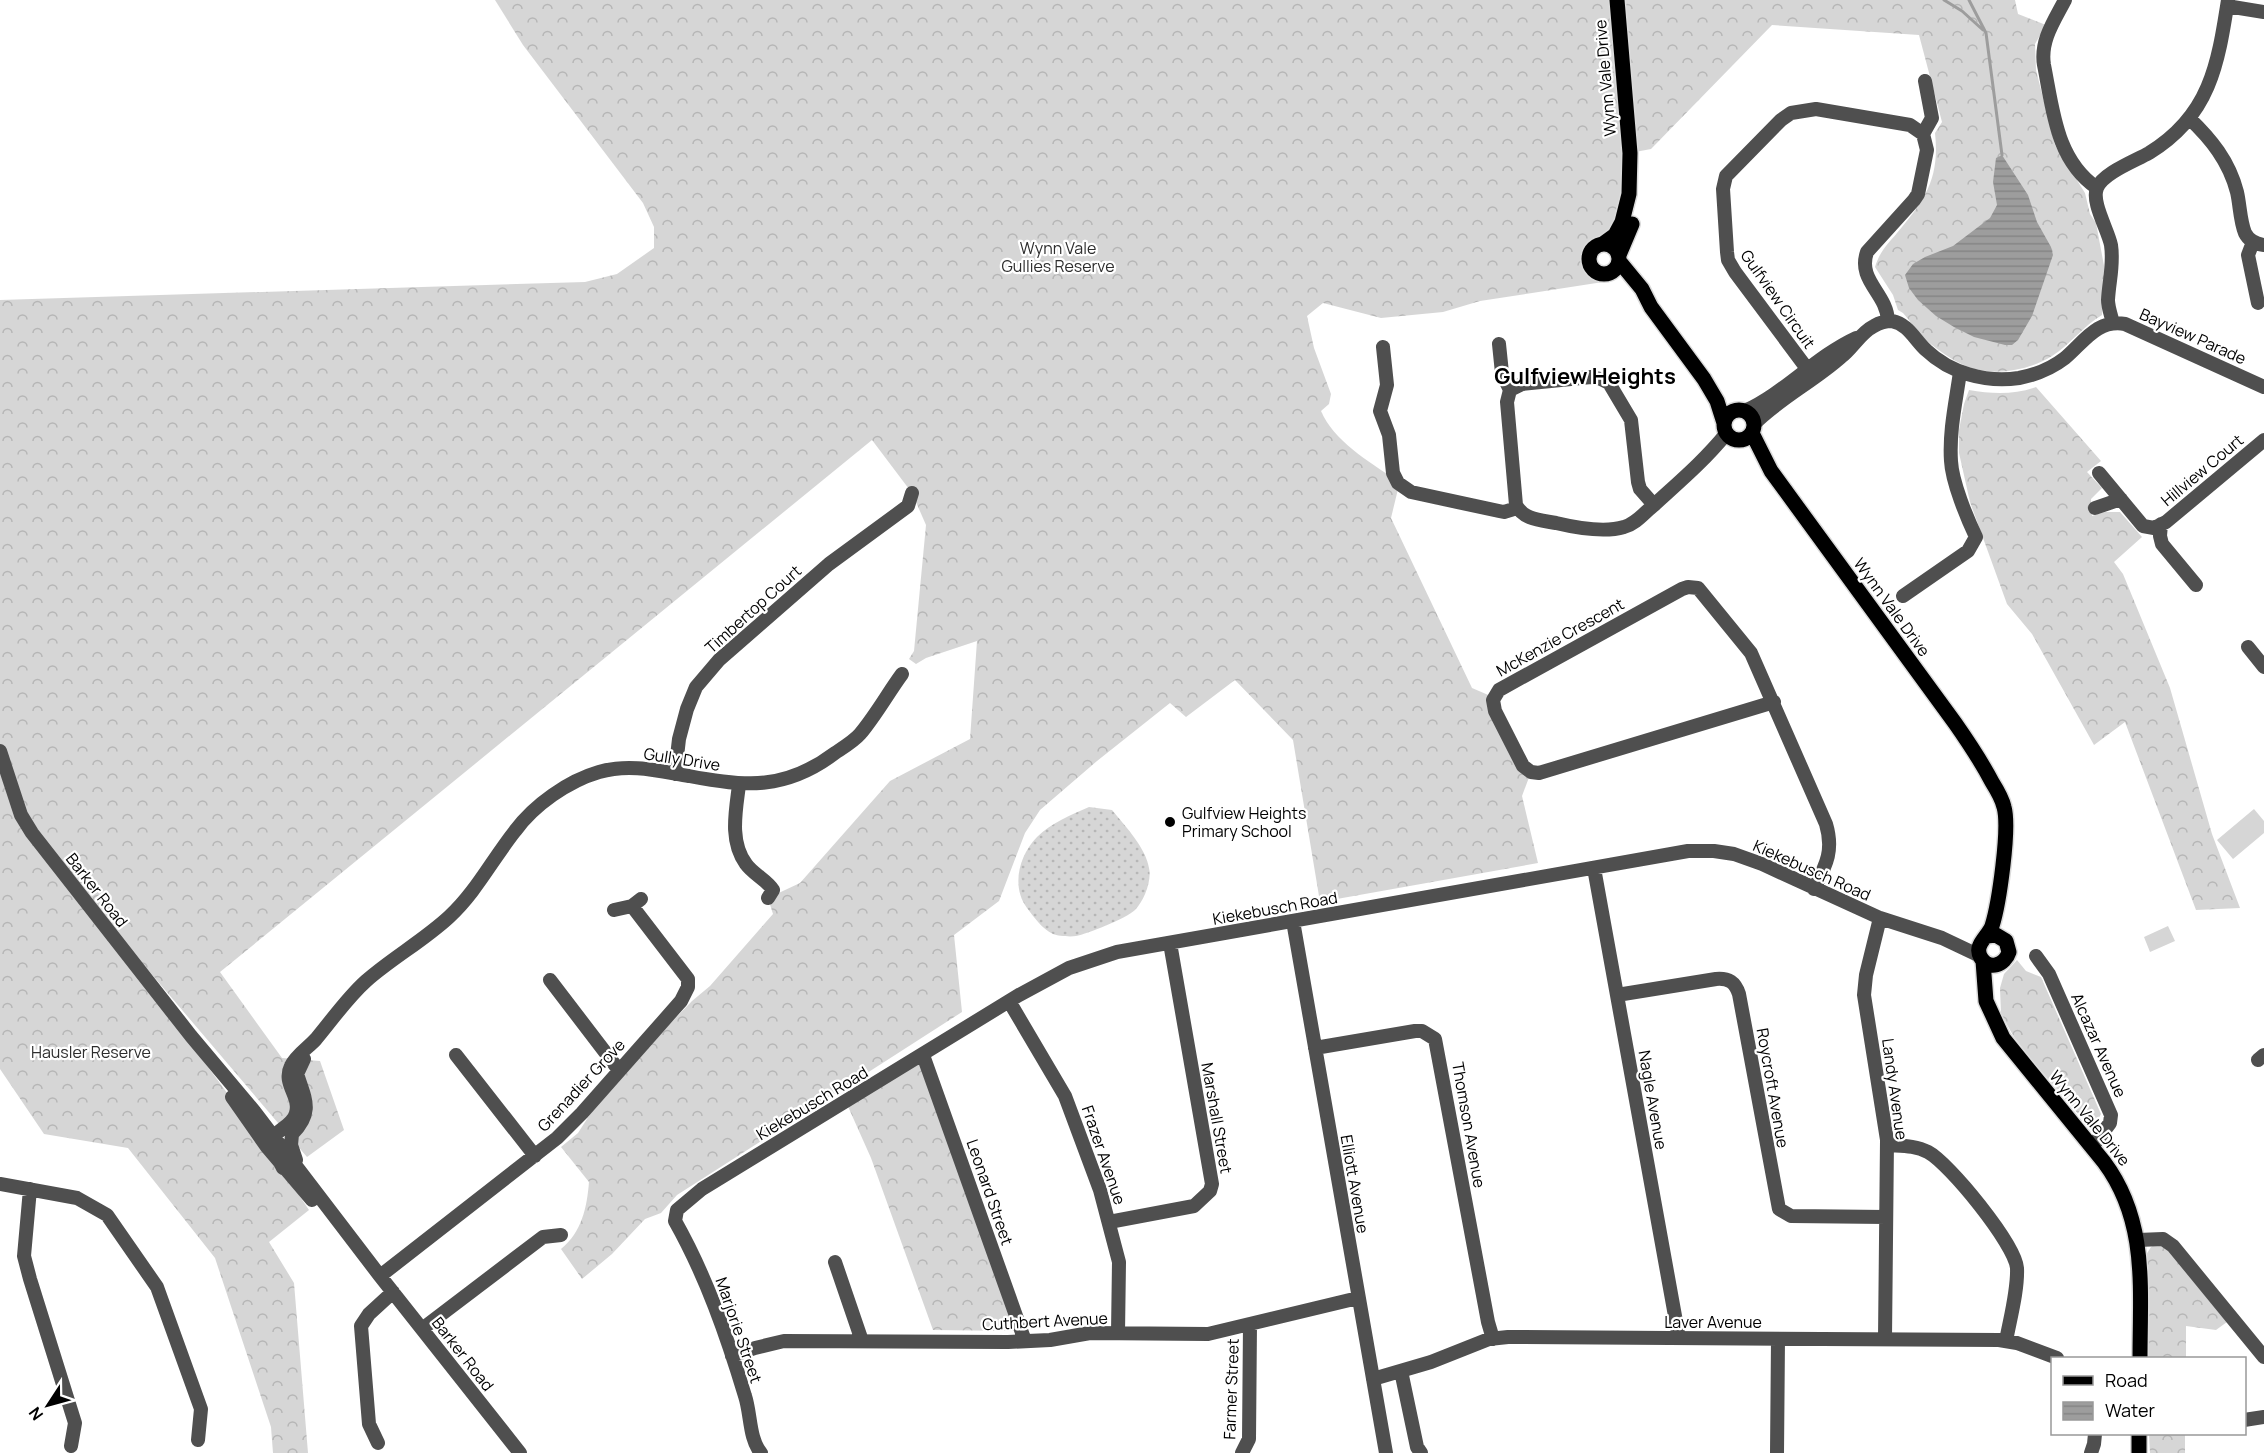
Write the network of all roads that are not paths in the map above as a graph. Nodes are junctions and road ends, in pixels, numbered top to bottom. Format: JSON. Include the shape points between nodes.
{"nodes":[{"id":1,"x":1617,"y":0,"type":"edge"},
{"id":2,"x":2065,"y":0,"type":"edge"},
{"id":3,"x":2228,"y":3,"type":"edge"},
{"id":4,"x":2264,"y":12,"type":"edge"},
{"id":5,"x":1925,"y":81,"type":"dead end"},
{"id":6,"x":2189,"y":118,"type":"junction"},
{"id":7,"x":1923,"y":134,"type":"junction"},
{"id":8,"x":1630,"y":153,"type":"junction"},
{"id":9,"x":2097,"y":188,"type":"junction"},
{"id":10,"x":1604,"y":243,"type":"junction"},
{"id":11,"x":2259,"y":244,"type":"edge"},
{"id":12,"x":1617,"y":263,"type":"junction"},
{"id":13,"x":2258,"y":303,"type":"dead end"},
{"id":14,"x":1888,"y":321,"type":"junction"},
{"id":15,"x":2113,"y":322,"type":"junction"},
{"id":16,"x":1499,"y":344,"type":"dead end"},
{"id":17,"x":1383,"y":347,"type":"dead end"},
{"id":18,"x":1960,"y":372,"type":"junction"},
{"id":19,"x":1811,"y":373,"type":"junction"},
{"id":20,"x":1704,"y":380,"type":"junction"},
{"id":21,"x":2264,"y":387,"type":"edge"},
{"id":22,"x":1510,"y":390,"type":"junction"},
{"id":23,"x":1742,"y":411,"type":"junction"},
{"id":24,"x":1738,"y":433,"type":"junction"},
{"id":25,"x":2264,"y":440,"type":"edge"},
{"id":26,"x":2098,"y":473,"type":"dead end"},
{"id":27,"x":2121,"y":499,"type":"junction"},
{"id":28,"x":914,"y":503,"type":"dead end"},
{"id":29,"x":1654,"y":505,"type":"junction"},
{"id":30,"x":1517,"y":508,"type":"junction"},
{"id":31,"x":2095,"y":508,"type":"dead end"},
{"id":32,"x":2161,"y":524,"type":"junction"},
{"id":33,"x":2196,"y":585,"type":"dead end"},
{"id":34,"x":1903,"y":596,"type":"dead end"},
{"id":35,"x":2248,"y":647,"type":"dead end"},
{"id":36,"x":2264,"y":667,"type":"edge"},
{"id":37,"x":902,"y":674,"type":"dead end"},
{"id":38,"x":1774,"y":702,"type":"junction"},
{"id":39,"x":0,"y":751,"type":"edge"},
{"id":40,"x":1984,"y":764,"type":"junction"},
{"id":41,"x":675,"y":774,"type":"junction"},
{"id":42,"x":739,"y":784,"type":"junction"},
{"id":43,"x":1594,"y":868,"type":"junction"},
{"id":44,"x":1814,"y":889,"type":"junction"},
{"id":45,"x":768,"y":898,"type":"dead end"},
{"id":46,"x":614,"y":910,"type":"dead end"},
{"id":47,"x":1880,"y":918,"type":"junction"},
{"id":48,"x":1293,"y":921,"type":"junction"},
{"id":49,"x":2004,"y":939,"type":"junction"},
{"id":50,"x":1170,"y":943,"type":"junction"},
{"id":51,"x":1983,"y":949,"type":"junction"},
{"id":52,"x":2036,"y":956,"type":"dead end"},
{"id":53,"x":2003,"y":963,"type":"junction"},
{"id":54,"x":550,"y":980,"type":"dead end"},
{"id":55,"x":1617,"y":995,"type":"junction"},
{"id":56,"x":1009,"y":1001,"type":"junction"},
{"id":57,"x":1993,"y":1017,"type":"junction"},
{"id":58,"x":191,"y":1036,"type":"junction"},
{"id":59,"x":310,"y":1046,"type":"junction"},
{"id":60,"x":1315,"y":1048,"type":"junction"},
{"id":61,"x":923,"y":1054,"type":"junction"},
{"id":62,"x":456,"y":1055,"type":"dead end"},
{"id":63,"x":618,"y":1070,"type":"junction"},
{"id":64,"x":273,"y":1135,"type":"junction"},
{"id":65,"x":1887,"y":1146,"type":"junction"},
{"id":66,"x":2092,"y":1148,"type":"junction"},
{"id":67,"x":535,"y":1156,"type":"junction"},
{"id":68,"x":284,"y":1168,"type":"junction"},
{"id":69,"x":300,"y":1170,"type":"junction"},
{"id":70,"x":0,"y":1184,"type":"edge"},
{"id":71,"x":30,"y":1189,"type":"junction"},
{"id":72,"x":1886,"y":1217,"type":"junction"},
{"id":73,"x":675,"y":1221,"type":"joint"},
{"id":74,"x":1109,"y":1222,"type":"junction"},
{"id":75,"x":561,"y":1235,"type":"dead end"},
{"id":76,"x":2138,"y":1240,"type":"junction"},
{"id":77,"x":835,"y":1262,"type":"dead end"},
{"id":78,"x":380,"y":1276,"type":"junction"},
{"id":79,"x":393,"y":1292,"type":"junction"},
{"id":80,"x":1358,"y":1298,"type":"junction"},
{"id":81,"x":1250,"y":1324,"type":"junction"},
{"id":82,"x":422,"y":1329,"type":"junction"},
{"id":83,"x":1118,"y":1334,"type":"junction"},
{"id":84,"x":1679,"y":1338,"type":"junction"},
{"id":85,"x":1493,"y":1339,"type":"junction"},
{"id":86,"x":1779,"y":1339,"type":"junction"},
{"id":87,"x":1885,"y":1339,"type":"junction"},
{"id":88,"x":862,"y":1341,"type":"junction"},
{"id":89,"x":1025,"y":1341,"type":"junction"},
{"id":90,"x":2006,"y":1341,"type":"junction"},
{"id":91,"x":732,"y":1356,"type":"junction"},
{"id":92,"x":2051,"y":1357,"type":"edge"},
{"id":93,"x":2140,"y":1357,"type":"edge"},
{"id":94,"x":2264,"y":1357,"type":"edge"},
{"id":95,"x":1401,"y":1371,"type":"junction"},
{"id":96,"x":1372,"y":1379,"type":"junction"},
{"id":97,"x":2264,"y":1417,"type":"edge"},
{"id":98,"x":2246,"y":1420,"type":"edge"},
{"id":99,"x":2094,"y":1435,"type":"edge"},
{"id":100,"x":2139,"y":1435,"type":"edge"},
{"id":101,"x":198,"y":1440,"type":"dead end"},
{"id":102,"x":378,"y":1443,"type":"dead end"},
{"id":103,"x":71,"y":1446,"type":"dead end"},
{"id":104,"x":520,"y":1453,"type":"edge"},
{"id":105,"x":761,"y":1453,"type":"edge"},
{"id":106,"x":1242,"y":1453,"type":"edge"},
{"id":107,"x":1386,"y":1453,"type":"edge"},
{"id":108,"x":1420,"y":1453,"type":"edge"},
{"id":109,"x":1777,"y":1453,"type":"edge"},
{"id":110,"x":2091,"y":1453,"type":"edge"},
{"id":111,"x":2139,"y":1453,"type":"edge"}],
"edges":[{"from":1,"to":8,"type":"main road","name":"Wynn Vale Drive"},
{"from":2,"to":9,"type":"street","via":[[2045,39],[2042,54],[2058,137],[2079,173]]},
{"from":3,"to":4,"type":"street"},
{"from":3,"to":6,"type":"street","via":[[2213,76]]},
{"from":5,"to":7,"type":"street","via":[[1932,118]]},
{"from":6,"to":9,"type":"street","via":[[2160,146],[2105,177]]},
{"from":6,"to":11,"type":"street","via":[[2211,139],[2225,162],[2235,186],[2245,233]]},
{"from":7,"to":14,"type":"street","via":[[1927,150],[1918,194],[1867,252],[1864,262]]},
{"from":7,"to":19,"type":"street","name":"Gulfview Circuit","via":[[1910,125],[1822,110],[1791,113],[1726,176],[1723,189],[1728,260]]},
{"from":8,"to":10,"type":"main road","name":"Wynn Vale Drive","via":[[1626,213],[1615,235]]},
{"from":8,"to":12,"type":"main road","name":"Wynn Vale Drive","via":[[1637,205]]},
{"from":9,"to":15,"type":"street","via":[[2096,202],[2112,253],[2108,300]]},
{"from":10,"to":12,"type":"main road","via":[[1612,246]]},
{"from":10,"to":12,"type":"main road","via":[[1591,250],[1592,268],[1604,274]]},
{"from":11,"to":13,"type":"street","via":[[2248,255]]},
{"from":12,"to":20,"type":"main road","name":"Wynn Vale Drive"},
{"from":14,"to":18,"type":"street","name":"Bayview Parade","via":[[1903,325],[1934,357]]},
{"from":14,"to":19,"type":"street","via":[[1873,326],[1842,357]]},
{"from":15,"to":18,"type":"street","name":"Bayview Parade","via":[[2095,329],[2058,362],[2031,375],[1995,380]]},
{"from":15,"to":21,"type":"street","name":"Bayview Parade"},
{"from":16,"to":22,"type":"street","via":[[1502,373]]},
{"from":17,"to":30,"type":"street","via":[[1387,385],[1380,411],[1398,483],[1411,492],[1499,512]]},
{"from":18,"to":34,"type":"street","via":[[1951,431],[1951,463],[1976,537],[1968,551]]},
{"from":19,"to":23,"type":"street"},
{"from":19,"to":24,"type":"street"},
{"from":20,"to":23,"type":"main road","name":"Wynn Vale Drive"},
{"from":20,"to":24,"type":"main road","name":"Wynn Vale Drive"},
{"from":22,"to":29,"type":"street","via":[[1522,384],[1591,377],[1609,383],[1632,424],[1640,489]]},
{"from":22,"to":30,"type":"street","via":[[1507,402]]},
{"from":23,"to":24,"type":"main road","name":"Wynn Vale Drive","via":[[1751,416]]},
{"from":23,"to":24,"type":"main road","via":[[1730,413]]},
{"from":24,"to":29,"type":"street"},
{"from":24,"to":40,"type":"main road","name":"Wynn Vale Drive","via":[[1771,471]]},
{"from":25,"to":32,"type":"street","name":"Hillview Court"},
{"from":26,"to":27,"type":"street","name":"Hillview Court"},
{"from":27,"to":31,"type":"street"},
{"from":27,"to":32,"type":"street","name":"Hillview Court","via":[[2143,526],[2154,528]]},
{"from":28,"to":41,"type":"street","name":"Timbertop Court","via":[[829,564],[719,660],[696,687],[687,709]]},
{"from":29,"to":30,"type":"street","via":[[1631,524],[1616,529],[1580,528],[1530,518]]},
{"from":32,"to":33,"type":"street","name":"Hillview Court","via":[[2162,544]]},
{"from":35,"to":36,"type":"street"},
{"from":37,"to":42,"type":"street","name":"Gully Drive","via":[[859,735],[826,760],[771,783]]},
{"from":38,"to":38,"type":"street","name":"McKenzie Crescent","via":[[1751,653],[1702,592],[1693,587],[1682,589],[1550,661],[1499,690],[1492,700],[1523,766],[1539,773]]},
{"from":38,"to":44,"type":"street","name":"McKenzie Crescent","via":[[1830,838],[1828,856]]},
{"from":39,"to":58,"type":"street","name":"Barker Road","via":[[21,815],[32,833]]},
{"from":40,"to":49,"type":"main road","name":"Wynn Vale Drive","via":[[1998,778],[2011,803],[2014,819]]},
{"from":40,"to":51,"type":"main road","name":"Wynn Vale Drive","via":[[2004,807],[2006,824],[1996,908]]},
{"from":41,"to":42,"type":"street","name":"Gully Drive"},
{"from":41,"to":59,"type":"street","name":"Gully Drive","via":[[645,768],[600,772],[578,780],[533,811],[474,891],[448,918],[352,994]]},
{"from":42,"to":45,"type":"street","via":[[737,846],[745,863],[771,886]]},
{"from":43,"to":44,"type":"street","name":"Kiekebusch Road","via":[[1688,851],[1714,851],[1762,864]]},
{"from":43,"to":48,"type":"street","name":"Kiekebusch Road"},
{"from":43,"to":55,"type":"street","name":"Nagle Avenue"},
{"from":44,"to":47,"type":"street","name":"Kiekebusch Road"},
{"from":46,"to":63,"type":"street","name":"Grenadier Grove","via":[[637,903],[688,979],[681,1001]]},
{"from":47,"to":51,"type":"street","name":"Kiekebusch Road"},
{"from":47,"to":65,"type":"street","name":"Landy Avenue","via":[[1864,995]]},
{"from":48,"to":50,"type":"street","name":"Kiekebusch Road"},
{"from":48,"to":60,"type":"street","name":"Elliott Avenue"},
{"from":49,"to":51,"type":"main road","via":[[1996,935]]},
{"from":49,"to":53,"type":"main road","via":[[2009,952]]},
{"from":50,"to":56,"type":"street","name":"Kiekebusch Road","via":[[1091,959]]},
{"from":50,"to":74,"type":"street","name":"Marshall Street","via":[[1212,1184],[1194,1206]]},
{"from":51,"to":53,"type":"main road","via":[[1992,965]]},
{"from":51,"to":57,"type":"main road","name":"Wynn Vale Drive","via":[[1984,993]]},
{"from":52,"to":66,"type":"street","name":"Alcazar Avenue","via":[[2049,974],[2111,1115],[2108,1127]]},
{"from":53,"to":57,"type":"main road","name":"Wynn Vale Drive","via":[[1992,982]]},
{"from":54,"to":63,"type":"street"},
{"from":55,"to":72,"type":"street","name":"Roycroft Avenue","via":[[1724,978],[1736,985],[1779,1209],[1791,1216]]},
{"from":55,"to":84,"type":"street","name":"Nagle Avenue"},
{"from":56,"to":61,"type":"street","name":"Kiekebusch Road"},
{"from":56,"to":74,"type":"street","name":"Frazer Avenue","via":[[1065,1096]]},
{"from":57,"to":66,"type":"main road","name":"Wynn Vale Drive","via":[[2007,1044]]},
{"from":58,"to":64,"type":"street","name":"Barker Road"},
{"from":58,"to":68,"type":"street","name":"Barker Road"},
{"from":59,"to":64,"type":"street","name":"Gully Drive","via":[[291,1065],[288,1077],[297,1111]]},
{"from":59,"to":69,"type":"street","name":"Gully Drive","via":[[297,1074],[307,1109],[292,1134],[291,1145]]},
{"from":60,"to":80,"type":"street","name":"Elliott Avenue"},
{"from":60,"to":85,"type":"street","name":"Thomson Avenue","via":[[1415,1031],[1435,1039]]},
{"from":61,"to":73,"type":"street","name":"Kiekebusch Road","via":[[702,1189],[680,1205]]},
{"from":61,"to":89,"type":"street","name":"Leonard Street"},
{"from":62,"to":67,"type":"street"},
{"from":63,"to":67,"type":"street","name":"Grenadier Grove","via":[[582,1113]]},
{"from":64,"to":68,"type":"street","via":[[270,1142]]},
{"from":64,"to":69,"type":"street","name":"Barker Road"},
{"from":65,"to":72,"type":"street","name":"Landy Avenue"},
{"from":65,"to":90,"type":"street","via":[[1914,1147],[1937,1158],[2012,1251],[2017,1268]]},
{"from":66,"to":76,"type":"main road","name":"Wynn Vale Drive","via":[[2124,1192]]},
{"from":67,"to":78,"type":"street","name":"Grenadier Grove"},
{"from":68,"to":78,"type":"street","name":"Barker Road"},
{"from":69,"to":78,"type":"street","name":"Barker Road"},
{"from":70,"to":71,"type":"street"},
{"from":71,"to":101,"type":"street","via":[[77,1198],[107,1215],[157,1287],[201,1409]]},
{"from":71,"to":103,"type":"street","via":[[24,1256],[75,1423]]},
{"from":72,"to":87,"type":"street","name":"Landy Avenue"},
{"from":73,"to":91,"type":"street","name":"Marjorie Street","via":[[705,1279]]},
{"from":74,"to":83,"type":"street","name":"Frazer Avenue","via":[[1119,1262]]},
{"from":75,"to":82,"type":"street","via":[[543,1237]]},
{"from":76,"to":93,"type":"main road","name":"Wynn Vale Drive"},
{"from":76,"to":94,"type":"street","via":[[2163,1239],[2170,1243]]},
{"from":77,"to":88,"type":"street"},
{"from":78,"to":79,"type":"street","name":"Barker Road"},
{"from":79,"to":82,"type":"street","name":"Barker Road"},
{"from":79,"to":102,"type":"street","via":[[361,1326],[369,1424]]},
{"from":80,"to":81,"type":"street","name":"Cuthbert Avenue"},
{"from":80,"to":96,"type":"street","name":"Elliott Avenue"},
{"from":81,"to":83,"type":"street","name":"Cuthbert Avenue","via":[[1208,1334]]},
{"from":81,"to":106,"type":"street","name":"Farmer Street","via":[[1249,1439]]},
{"from":82,"to":104,"type":"street","name":"Barker Road"},
{"from":83,"to":89,"type":"street","name":"Cuthbert Avenue","via":[[1090,1333]]},
{"from":84,"to":85,"type":"street","name":"Laver Avenue"},
{"from":84,"to":86,"type":"street","name":"Laver Avenue"},
{"from":85,"to":95,"type":"street","name":"Laver Avenue"},
{"from":86,"to":87,"type":"street","name":"Laver Avenue"},
{"from":86,"to":109,"type":"street"},
{"from":87,"to":90,"type":"street","name":"Laver Avenue"},
{"from":88,"to":89,"type":"street","name":"Cuthbert Avenue"},
{"from":88,"to":91,"type":"street","name":"Cuthbert Avenue","via":[[784,1341]]},
{"from":90,"to":92,"type":"street","name":"Laver Avenue"},
{"from":91,"to":105,"type":"street","name":"Marjorie Street","via":[[754,1442]]},
{"from":95,"to":96,"type":"street","name":"Laver Avenue"},
{"from":95,"to":108,"type":"street"},
{"from":96,"to":107,"type":"street","name":"Elliott Avenue"},
{"from":97,"to":98,"type":"street"},
{"from":99,"to":110,"type":"street"},
{"from":100,"to":111,"type":"main road"}]}
